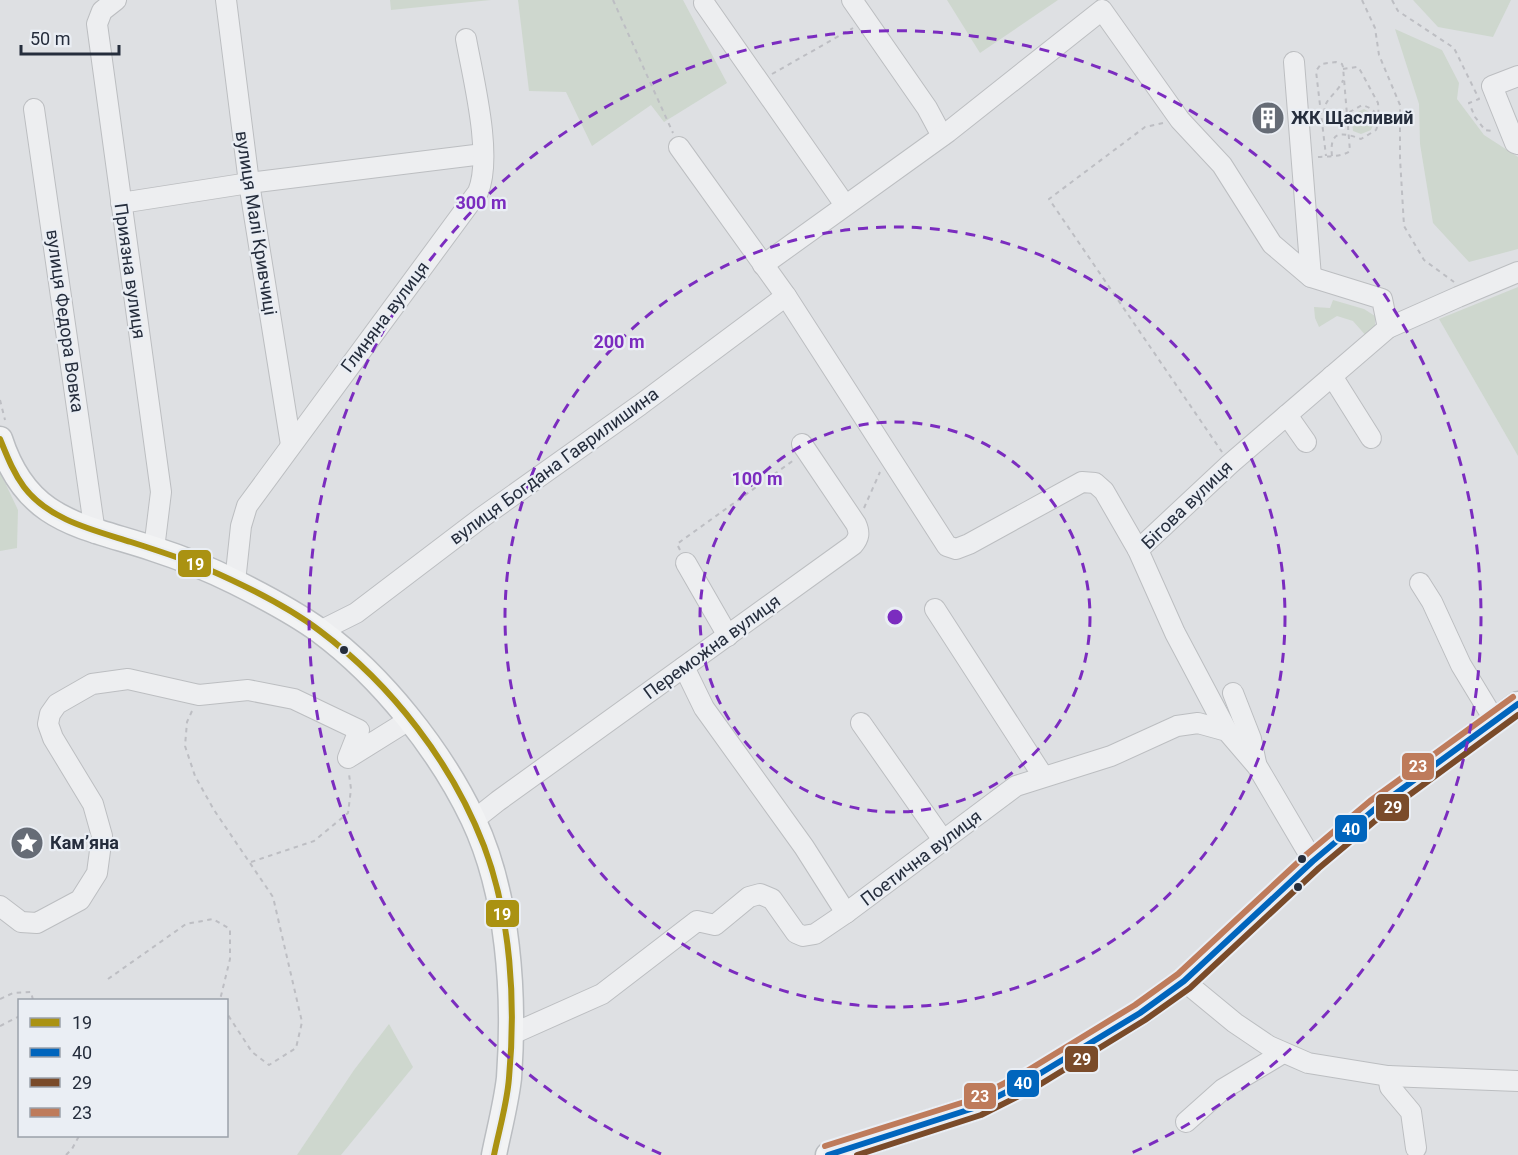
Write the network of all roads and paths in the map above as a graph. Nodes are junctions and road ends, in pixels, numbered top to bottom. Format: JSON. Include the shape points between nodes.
{"nodes":[{"id":1,"x":116,"y":0,"type":"edge"},
{"id":2,"x":226,"y":0,"type":"edge"},
{"id":3,"x":613,"y":0,"type":"edge"},
{"id":4,"x":852,"y":0,"type":"edge"},
{"id":5,"x":1362,"y":0,"type":"edge"},
{"id":6,"x":1392,"y":0,"type":"edge"},
{"id":7,"x":704,"y":3,"type":"dead end"},
{"id":8,"x":866,"y":20,"type":"junction"},
{"id":9,"x":465,"y":39,"type":"dead end"},
{"id":10,"x":1294,"y":62,"type":"dead end"},
{"id":11,"x":1343,"y":69,"type":"junction"},
{"id":12,"x":1344,"y":74,"type":"junction"},
{"id":13,"x":1518,"y":76,"type":"edge"},
{"id":14,"x":759,"y":82,"type":"junction"},
{"id":15,"x":34,"y":109,"type":"dead end"},
{"id":16,"x":1347,"y":113,"type":"junction"},
{"id":17,"x":1180,"y":120,"type":"junction"},
{"id":18,"x":1379,"y":122,"type":"junction"},
{"id":19,"x":1349,"y":135,"type":"junction"},
{"id":20,"x":942,"y":136,"type":"junction"},
{"id":21,"x":1516,"y":143,"type":"edge"},
{"id":22,"x":679,"y":147,"type":"joint"},
{"id":23,"x":483,"y":154,"type":"junction"},
{"id":24,"x":1326,"y":156,"type":"junction"},
{"id":25,"x":1332,"y":156,"type":"junction"},
{"id":26,"x":1314,"y":157,"type":"dead end"},
{"id":27,"x":249,"y":183,"type":"junction"},
{"id":28,"x":121,"y":203,"type":"junction"},
{"id":29,"x":845,"y":205,"type":"junction"},
{"id":30,"x":764,"y":265,"type":"junction"},
{"id":31,"x":1518,"y":272,"type":"edge"},
{"id":32,"x":1311,"y":278,"type":"junction"},
{"id":33,"x":1463,"y":295,"type":"junction"},
{"id":34,"x":786,"y":296,"type":"junction"},
{"id":35,"x":1388,"y":328,"type":"junction"},
{"id":36,"x":1332,"y":376,"type":"junction"},
{"id":37,"x":1287,"y":415,"type":"junction"},
{"id":38,"x":1371,"y":438,"type":"dead end"},
{"id":39,"x":0,"y":440,"type":"edge"},
{"id":40,"x":1306,"y":441,"type":"dead end"},
{"id":41,"x":291,"y":444,"type":"junction"},
{"id":42,"x":804,"y":448,"type":"joint"},
{"id":43,"x":888,"y":455,"type":"junction"},
{"id":44,"x":1236,"y":471,"type":"junction"},
{"id":45,"x":856,"y":524,"type":"junction"},
{"id":46,"x":95,"y":533,"type":"junction"},
{"id":47,"x":154,"y":549,"type":"junction"},
{"id":48,"x":1138,"y":549,"type":"junction"},
{"id":49,"x":686,"y":563,"type":"joint"},
{"id":50,"x":235,"y":582,"type":"junction"},
{"id":51,"x":1420,"y":582,"type":"dead end"},
{"id":52,"x":935,"y":609,"type":"dead end"},
{"id":53,"x":320,"y":631,"type":"junction"},
{"id":54,"x":728,"y":636,"type":"junction"},
{"id":55,"x":684,"y":668,"type":"junction"},
{"id":56,"x":1233,"y":693,"type":"dead end"},
{"id":57,"x":199,"y":695,"type":"junction"},
{"id":58,"x":1518,"y":704,"type":"edge"},
{"id":59,"x":409,"y":720,"type":"junction"},
{"id":60,"x":1495,"y":721,"type":"junction"},
{"id":61,"x":861,"y":723,"type":"dead end"},
{"id":62,"x":1227,"y":731,"type":"junction"},
{"id":63,"x":348,"y":758,"type":"junction"},
{"id":64,"x":1257,"y":766,"type":"junction"},
{"id":65,"x":1043,"y":776,"type":"junction"},
{"id":66,"x":474,"y":820,"type":"junction"},
{"id":67,"x":943,"y":840,"type":"junction"},
{"id":68,"x":1313,"y":861,"type":"junction"},
{"id":69,"x":251,"y":862,"type":"junction"},
{"id":70,"x":0,"y":906,"type":"edge"},
{"id":71,"x":846,"y":914,"type":"junction"},
{"id":72,"x":108,"y":979,"type":"dead end"},
{"id":73,"x":1184,"y":981,"type":"junction"},
{"id":74,"x":0,"y":999,"type":"edge"},
{"id":75,"x":33,"y":999,"type":"edge"},
{"id":76,"x":220,"y":999,"type":"edge"},
{"id":77,"x":228,"y":1015,"type":"edge"},
{"id":78,"x":18,"y":1017,"type":"edge"},
{"id":79,"x":0,"y":1026,"type":"edge"},
{"id":80,"x":510,"y":1035,"type":"junction"},
{"id":81,"x":1283,"y":1053,"type":"junction"},
{"id":82,"x":1388,"y":1076,"type":"junction"},
{"id":83,"x":1518,"y":1081,"type":"edge"},
{"id":84,"x":1186,"y":1122,"type":"dead end"},
{"id":85,"x":78,"y":1137,"type":"edge"},
{"id":86,"x":1416,"y":1148,"type":"dead end"},
{"id":87,"x":66,"y":1155,"type":"edge"},
{"id":88,"x":494,"y":1155,"type":"edge"},
{"id":89,"x":828,"y":1155,"type":"edge"}],
"edges":[{"from":1,"to":28,"type":"street","name":"Приязна вулиця","via":[[102,11],[96,24]]},
{"from":2,"to":27,"type":"street","name":"вулиця Малі Кривчиці"},
{"from":3,"to":22,"type":"path"},
{"from":4,"to":8,"type":"street"},
{"from":5,"to":33,"type":"path","via":[[1400,105],[1404,225],[1424,260]]},
{"from":6,"to":21,"type":"path","via":[[1398,11],[1454,48],[1479,99],[1469,103],[1474,117],[1485,130],[1503,132]]},
{"from":7,"to":14,"type":"street"},
{"from":8,"to":14,"type":"path"},
{"from":8,"to":20,"type":"street"},
{"from":9,"to":23,"type":"street","name":"Глиняна вулиця"},
{"from":10,"to":32,"type":"street"},
{"from":11,"to":12,"type":"path"},
{"from":11,"to":18,"type":"path","via":[[1359,68],[1378,103]]},
{"from":11,"to":24,"type":"path","via":[[1336,62],[1316,68]]},
{"from":12,"to":16,"type":"path"},
{"from":12,"to":16,"type":"path","via":[[1324,107],[1328,120],[1334,121]]},
{"from":13,"to":21,"type":"street","via":[[1492,86]]},
{"from":14,"to":29,"type":"street"},
{"from":15,"to":46,"type":"street","name":"вулиця Федора Вовка"},
{"from":16,"to":18,"type":"path","via":[[1362,105],[1376,112]]},
{"from":16,"to":19,"type":"path"},
{"from":17,"to":20,"type":"street","via":[[1102,10]]},
{"from":17,"to":32,"type":"street","via":[[1222,165],[1272,244]]},
{"from":17,"to":44,"type":"path","via":[[1145,127],[1049,199]]},
{"from":18,"to":19,"type":"path","via":[[1376,130],[1361,139]]},
{"from":19,"to":25,"type":"path","via":[[1348,153]]},
{"from":19,"to":25,"type":"path","via":[[1336,136],[1331,145]]},
{"from":20,"to":29,"type":"street"},
{"from":22,"to":30,"type":"street"},
{"from":23,"to":27,"type":"street"},
{"from":23,"to":41,"type":"street","name":"Глиняна вулиця","via":[[483,180],[478,192]]},
{"from":24,"to":25,"type":"path"},
{"from":24,"to":26,"type":"path"},
{"from":27,"to":28,"type":"street"},
{"from":27,"to":41,"type":"street","name":"вулиця Малі Кривчиці"},
{"from":28,"to":47,"type":"street","name":"Приязна вулиця","via":[[161,492]]},
{"from":29,"to":30,"type":"street"},
{"from":30,"to":34,"type":"street"},
{"from":31,"to":33,"type":"street","name":"Бігова вулиця"},
{"from":32,"to":35,"type":"street","via":[[1382,299]]},
{"from":33,"to":35,"type":"street","name":"Бігова вулиця"},
{"from":34,"to":43,"type":"street"},
{"from":34,"to":53,"type":"street","name":"вулиця Богдана Гаврилишина","via":[[356,613]]},
{"from":35,"to":36,"type":"street","name":"Бігова вулиця"},
{"from":36,"to":37,"type":"street","name":"Бігова вулиця"},
{"from":36,"to":38,"type":"street"},
{"from":37,"to":40,"type":"street"},
{"from":37,"to":44,"type":"street","name":"Бігова вулиця","via":[[1268,443]]},
{"from":39,"to":46,"type":"main road","via":[[15,475],[37,501],[68,522]]},
{"from":41,"to":50,"type":"street","name":"Глиняна вулиця","via":[[247,506]]},
{"from":42,"to":45,"type":"street"},
{"from":42,"to":49,"type":"path","via":[[677,544]]},
{"from":43,"to":45,"type":"path"},
{"from":43,"to":48,"type":"street","via":[[947,546],[956,549],[969,544],[1082,482],[1095,483],[1104,491]]},
{"from":44,"to":48,"type":"street","name":"Бігова вулиця"},
{"from":45,"to":54,"type":"street","name":"Переможна вулиця","via":[[858,539],[853,545]]},
{"from":46,"to":47,"type":"main road"},
{"from":47,"to":50,"type":"main road"},
{"from":48,"to":62,"type":"street","name":"Бігова вулиця","via":[[1175,633]]},
{"from":49,"to":54,"type":"street"},
{"from":50,"to":53,"type":"main road"},
{"from":51,"to":60,"type":"street","via":[[1461,665]]},
{"from":52,"to":65,"type":"street"},
{"from":53,"to":59,"type":"main road","via":[[374,680]]},
{"from":54,"to":55,"type":"street","name":"Переможна вулиця"},
{"from":55,"to":66,"type":"street","name":"Переможна вулиця"},
{"from":55,"to":71,"type":"street","via":[[704,708],[804,847]]},
{"from":56,"to":64,"type":"street"},
{"from":57,"to":63,"type":"street","via":[[248,690],[294,699],[359,730]]},
{"from":57,"to":69,"type":"path","via":[[188,722],[185,746],[191,766],[214,810]]},
{"from":57,"to":70,"type":"street","via":[[128,679],[92,684],[57,704],[48,724],[93,804],[102,836],[97,873],[80,900],[37,923],[21,921]]},
{"from":58,"to":60,"type":"main road"},
{"from":59,"to":63,"type":"street"},
{"from":59,"to":66,"type":"main road","via":[[444,768]]},
{"from":60,"to":68,"type":"main road","via":[[1376,808]]},
{"from":61,"to":67,"type":"street"},
{"from":62,"to":64,"type":"street"},
{"from":62,"to":65,"type":"street","name":"Поетична вулиця","via":[[1198,723],[1177,726],[1111,756]]},
{"from":63,"to":69,"type":"path","via":[[348,813],[314,841]]},
{"from":64,"to":68,"type":"street"},
{"from":65,"to":67,"type":"street","name":"Поетична вулиця","via":[[1016,786]]},
{"from":66,"to":80,"type":"main road","via":[[502,918]]},
{"from":67,"to":71,"type":"street","name":"Поетична вулиця"},
{"from":68,"to":73,"type":"main road"},
{"from":69,"to":77,"type":"path","via":[[273,897],[302,1022],[296,1048],[269,1065],[252,1052]]},
{"from":71,"to":80,"type":"street","name":"Поетична вулиця","via":[[815,934],[804,936],[796,933],[772,898],[760,894],[749,897],[715,926],[697,921],[602,994]]},
{"from":72,"to":76,"type":"path","via":[[186,924],[213,919],[230,929],[230,959]]},
{"from":73,"to":81,"type":"street","via":[[1235,1023]]},
{"from":73,"to":89,"type":"main road","via":[[1140,1013],[977,1107]]},
{"from":74,"to":75,"type":"path","via":[[31,992]]},
{"from":78,"to":79,"type":"path"},
{"from":80,"to":88,"type":"main road","via":[[508,1080]]},
{"from":81,"to":82,"type":"street","via":[[1308,1063]]},
{"from":81,"to":84,"type":"street","via":[[1223,1089]]},
{"from":82,"to":83,"type":"street"},
{"from":82,"to":86,"type":"street","via":[[1390,1087],[1411,1112]]},
{"from":85,"to":87,"type":"path"}]}
